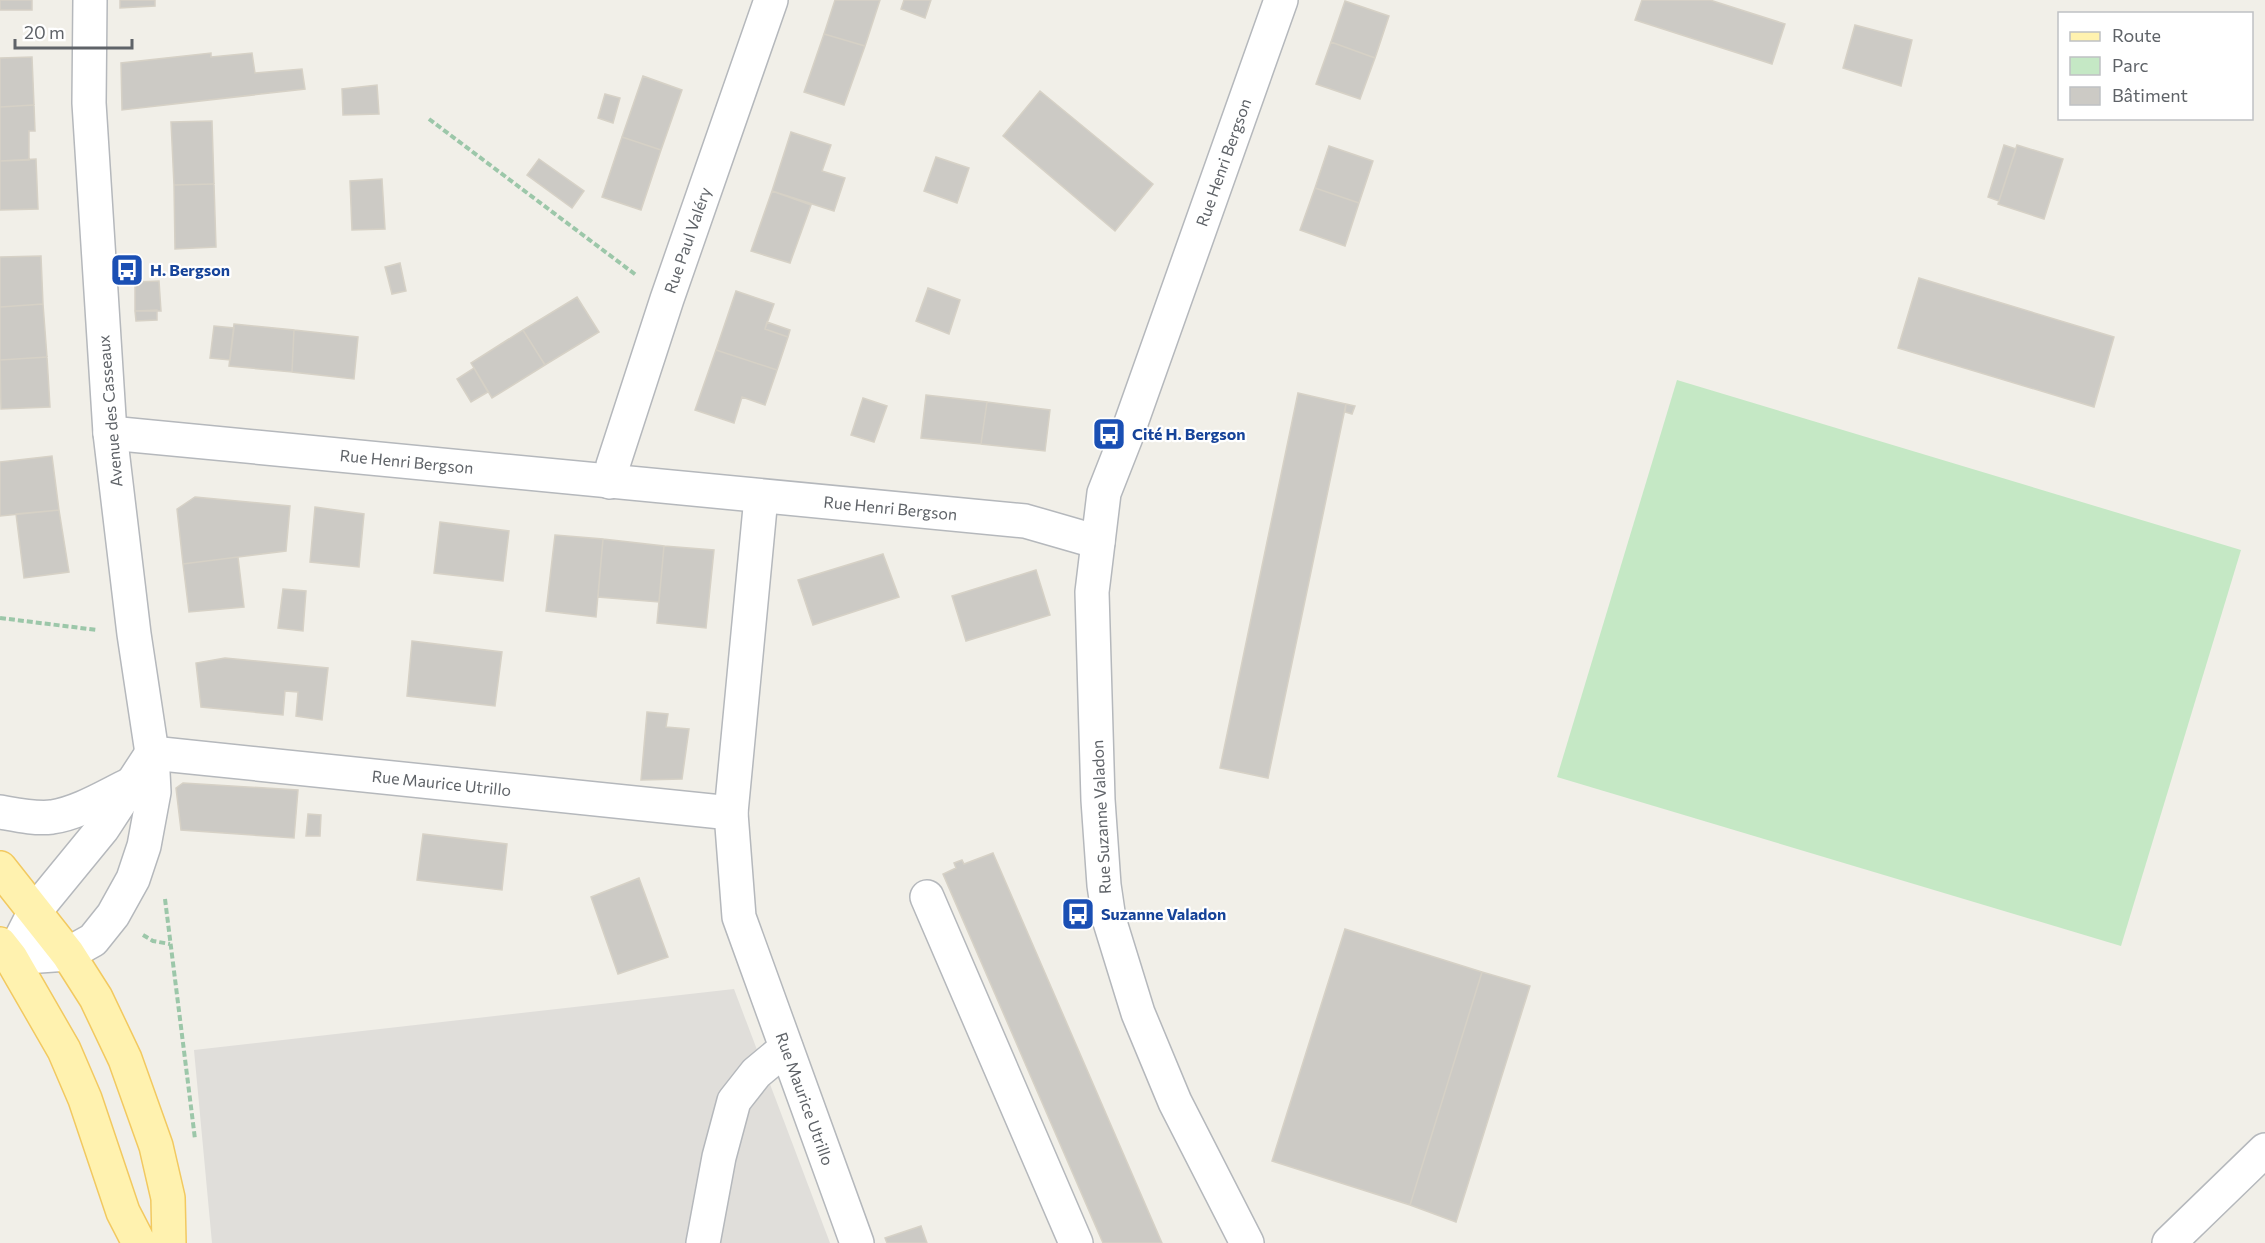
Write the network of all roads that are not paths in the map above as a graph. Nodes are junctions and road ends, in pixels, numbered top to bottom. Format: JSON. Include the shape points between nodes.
{"nodes":[{"id":1,"x":90,"y":0,"type":"edge"},
{"id":2,"x":771,"y":0,"type":"edge"},
{"id":3,"x":1281,"y":0,"type":"edge"},
{"id":4,"x":110,"y":433,"type":"junction"},
{"id":5,"x":610,"y":482,"type":"junction"},
{"id":6,"x":761,"y":497,"type":"junction"},
{"id":7,"x":1098,"y":542,"type":"junction"},
{"id":8,"x":152,"y":753,"type":"junction"},
{"id":9,"x":131,"y":784,"type":"junction"},
{"id":10,"x":0,"y":812,"type":"edge"},
{"id":11,"x":731,"y":813,"type":"junction"},
{"id":12,"x":0,"y":868,"type":"edge"},
{"id":13,"x":927,"y":897,"type":"dead end"},
{"id":14,"x":35,"y":911,"type":"junction"},
{"id":15,"x":5,"y":951,"type":"edge"},
{"id":16,"x":68,"y":954,"type":"junction"},
{"id":17,"x":786,"y":1047,"type":"junction"},
{"id":18,"x":2265,"y":1150,"type":"edge"},
{"id":19,"x":139,"y":1243,"type":"edge"},
{"id":20,"x":169,"y":1243,"type":"edge"},
{"id":21,"x":703,"y":1243,"type":"edge"},
{"id":22,"x":856,"y":1243,"type":"edge"},
{"id":23,"x":1076,"y":1243,"type":"edge"},
{"id":24,"x":1247,"y":1243,"type":"edge"},
{"id":25,"x":2169,"y":1243,"type":"edge"}],
"edges":[{"from":1,"to":4,"type":"street","name":"Avenue des Casseaux","via":[[89,103]]},
{"from":2,"to":5,"type":"street","name":"Rue Paul Valéry","via":[[667,299]]},
{"from":3,"to":7,"type":"street","name":"Rue Henri Bergson","via":[[1104,493]]},
{"from":4,"to":5,"type":"street","name":"Rue Henri Bergson"},
{"from":4,"to":8,"type":"street","name":"Avenue des Casseaux"},
{"from":5,"to":6,"type":"street","name":"Rue Henri Bergson"},
{"from":6,"to":7,"type":"street","name":"Rue Henri Bergson","via":[[1025,521]]},
{"from":6,"to":11,"type":"street","name":"Rue Maurice Utrillo"},
{"from":7,"to":24,"type":"street","name":"Rue Suzanne Valadon","via":[[1092,592],[1098,800],[1109,919],[1138,1013],[1175,1102]]},
{"from":8,"to":9,"type":"street"},
{"from":8,"to":11,"type":"street","name":"Rue Maurice Utrillo"},
{"from":8,"to":16,"type":"street","name":"Avenue des Casseaux","via":[[154,792],[150,820],[133,879],[113,915],[93,940]]},
{"from":9,"to":10,"type":"street","via":[[51,817]]},
{"from":9,"to":14,"type":"street","via":[[103,828]]},
{"from":11,"to":17,"type":"street","name":"Rue Maurice Utrillo","via":[[739,917]]},
{"from":12,"to":14,"type":"main road"},
{"from":13,"to":23,"type":"street"},
{"from":14,"to":15,"type":"street"},
{"from":14,"to":16,"type":"main road"},
{"from":15,"to":16,"type":"street"},
{"from":15,"to":19,"type":"main road","via":[[68,1059],[86,1099],[123,1212]]},
{"from":16,"to":20,"type":"main road","via":[[96,998],[125,1059],[156,1146],[168,1198]]},
{"from":17,"to":21,"type":"street","via":[[756,1072],[734,1101]]},
{"from":17,"to":22,"type":"street","name":"Rue Maurice Utrillo"},
{"from":18,"to":25,"type":"street"}]}
